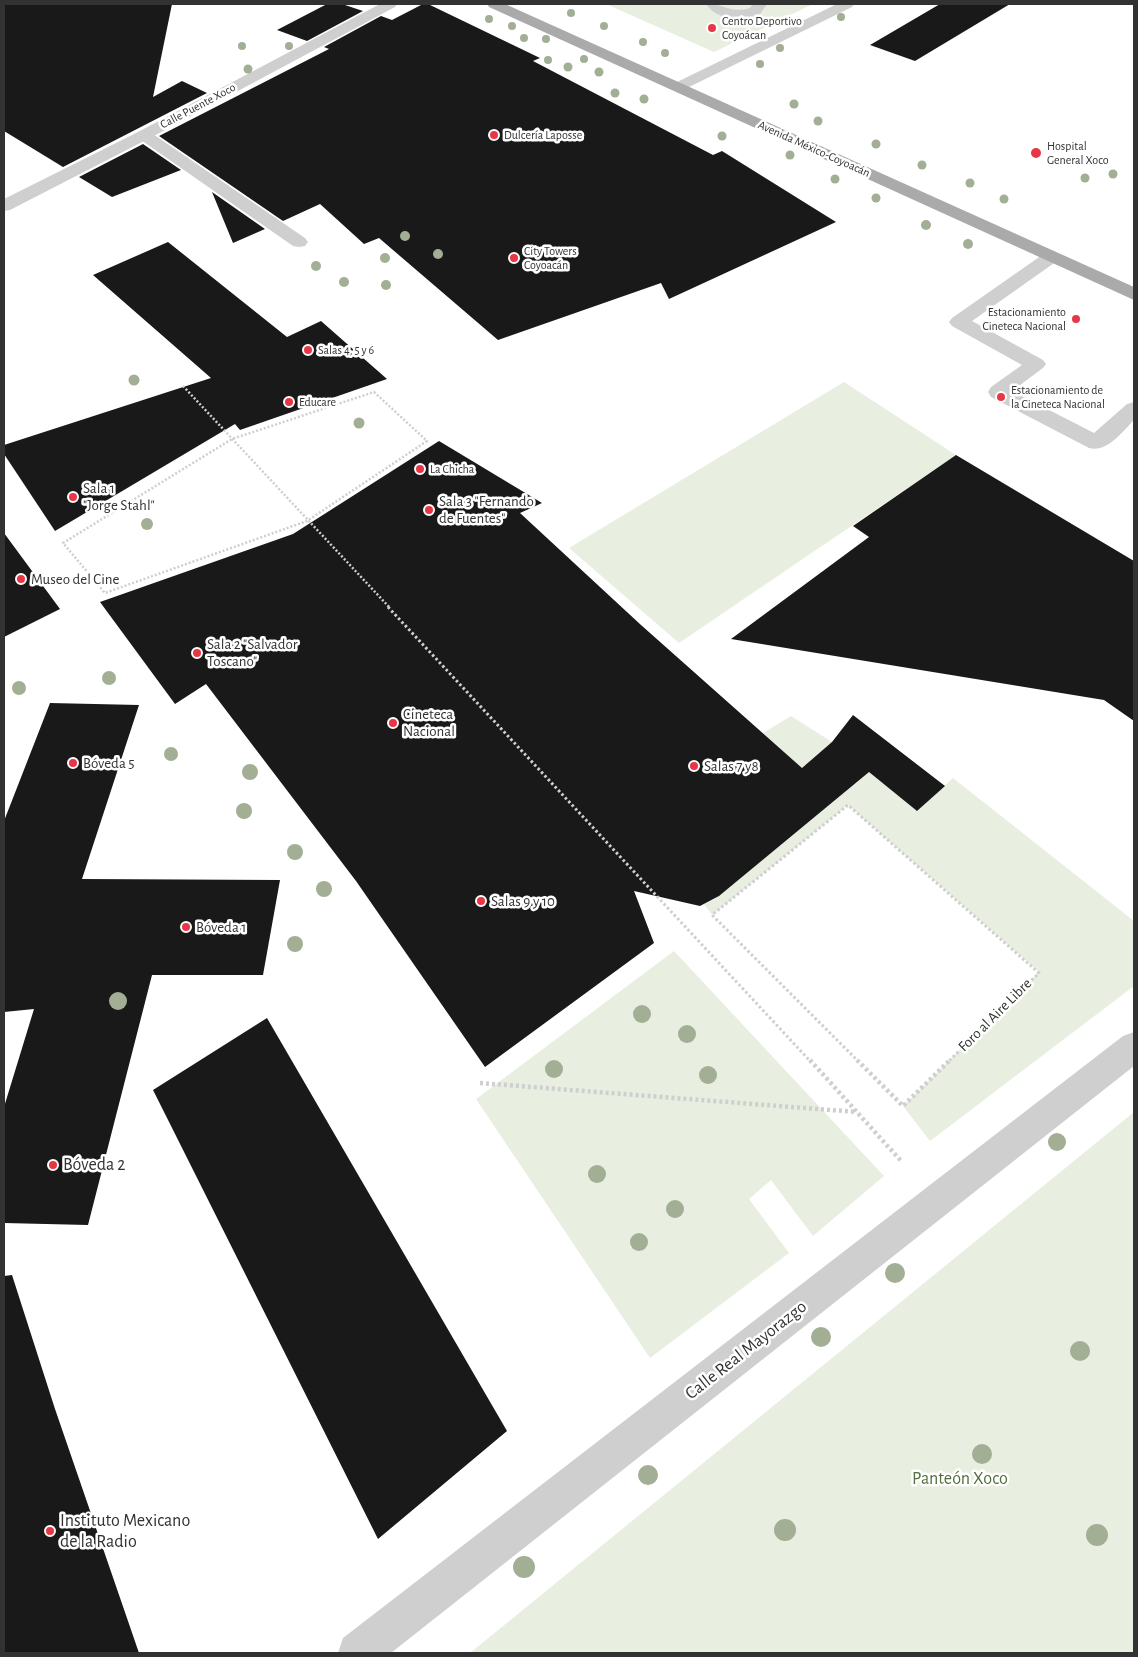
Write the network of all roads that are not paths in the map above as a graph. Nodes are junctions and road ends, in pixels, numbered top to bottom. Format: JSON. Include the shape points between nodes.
{"nodes":[{"id":1,"x":390,"y":4,"type":"edge"},
{"id":2,"x":494,"y":4,"type":"edge"},
{"id":3,"x":713,"y":4,"type":"edge"},
{"id":4,"x":760,"y":4,"type":"edge"},
{"id":5,"x":847,"y":4,"type":"edge"},
{"id":6,"x":678,"y":87,"type":"junction"},
{"id":7,"x":144,"y":135,"type":"junction"},
{"id":8,"x":4,"y":206,"type":"edge"},
{"id":9,"x":299,"y":242,"type":"dead end"},
{"id":10,"x":1051,"y":257,"type":"junction"},
{"id":11,"x":1134,"y":294,"type":"edge"},
{"id":12,"x":1134,"y":409,"type":"edge"},
{"id":13,"x":1134,"y":1047,"type":"edge"},
{"id":14,"x":358,"y":1653,"type":"edge"}],
"edges":[{"from":1,"to":7,"type":"street","name":"Calle Puente Xoco"},
{"from":2,"to":6,"type":"main road","name":"Avenida México-Coyoacán"},
{"from":3,"to":4,"type":"street","via":[[720,11],[737,14],[755,11]]},
{"from":5,"to":6,"type":"street"},
{"from":6,"to":10,"type":"main road","name":"Avenida México-Coyoacán"},
{"from":7,"to":8,"type":"street","name":"Calle Puente Xoco"},
{"from":7,"to":9,"type":"street"},
{"from":10,"to":11,"type":"main road","name":"Avenida México-Coyoacán"},
{"from":10,"to":12,"type":"street","via":[[959,322],[1036,364],[998,392],[1096,443]]},
{"from":13,"to":14,"type":"street","name":"Calle Real Mayorazgo"}]}
